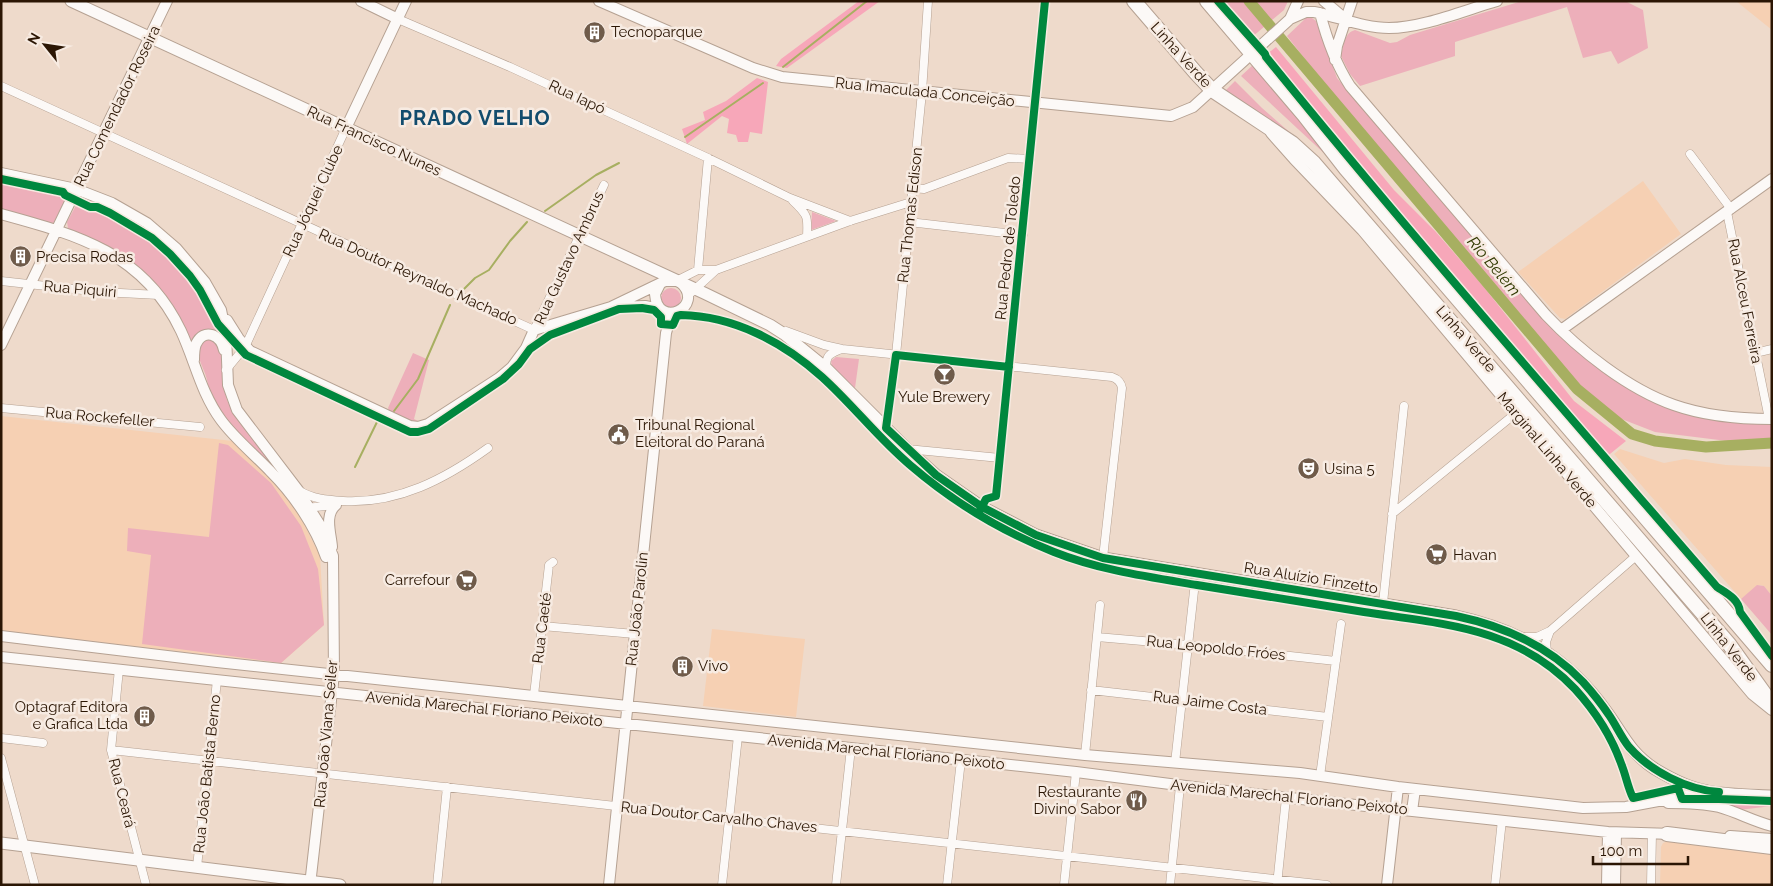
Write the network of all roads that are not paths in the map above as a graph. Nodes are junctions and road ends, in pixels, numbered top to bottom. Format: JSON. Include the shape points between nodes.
{"nodes":[{"id":1,"x":71,"y":1,"type":"edge"},
{"id":2,"x":167,"y":1,"type":"edge"},
{"id":3,"x":361,"y":1,"type":"edge"},
{"id":4,"x":406,"y":1,"type":"edge"},
{"id":5,"x":599,"y":1,"type":"edge"},
{"id":6,"x":928,"y":1,"type":"edge"},
{"id":7,"x":1045,"y":1,"type":"edge"},
{"id":8,"x":1134,"y":1,"type":"edge"},
{"id":9,"x":1207,"y":1,"type":"edge"},
{"id":10,"x":1298,"y":1,"type":"edge"},
{"id":11,"x":1324,"y":1,"type":"edge"},
{"id":12,"x":1352,"y":1,"type":"edge"},
{"id":13,"x":1497,"y":1,"type":"edge"},
{"id":14,"x":1320,"y":13,"type":"junction"},
{"id":15,"x":398,"y":18,"type":"junction"},
{"id":16,"x":1290,"y":19,"type":"junction"},
{"id":17,"x":1346,"y":19,"type":"junction"},
{"id":18,"x":149,"y":38,"type":"junction"},
{"id":19,"x":1255,"y":50,"type":"junction"},
{"id":20,"x":1335,"y":60,"type":"junction"},
{"id":21,"x":1,"y":86,"type":"edge"},
{"id":22,"x":1212,"y":90,"type":"junction"},
{"id":23,"x":922,"y":92,"type":"junction"},
{"id":24,"x":1036,"y":103,"type":"junction"},
{"id":25,"x":1262,"y":123,"type":"junction"},
{"id":26,"x":346,"y":128,"type":"junction"},
{"id":27,"x":103,"y":133,"type":"junction"},
{"id":28,"x":1690,"y":154,"type":"dead end"},
{"id":29,"x":708,"y":158,"type":"junction"},
{"id":30,"x":1030,"y":159,"type":"junction"},
{"id":31,"x":1,"y":173,"type":"edge"},
{"id":32,"x":1772,"y":179,"type":"edge"},
{"id":33,"x":604,"y":185,"type":"dead end"},
{"id":34,"x":912,"y":188,"type":"junction"},
{"id":35,"x":76,"y":189,"type":"junction"},
{"id":36,"x":790,"y":198,"type":"junction"},
{"id":37,"x":911,"y":202,"type":"junction"},
{"id":38,"x":1729,"y":210,"type":"junction"},
{"id":39,"x":1,"y":214,"type":"edge"},
{"id":40,"x":850,"y":221,"type":"junction"},
{"id":41,"x":909,"y":222,"type":"junction"},
{"id":42,"x":302,"y":225,"type":"junction"},
{"id":43,"x":57,"y":230,"type":"junction"},
{"id":44,"x":580,"y":235,"type":"junction"},
{"id":45,"x":807,"y":236,"type":"junction"},
{"id":46,"x":1023,"y":236,"type":"junction"},
{"id":47,"x":698,"y":270,"type":"junction"},
{"id":48,"x":716,"y":270,"type":"junction"},
{"id":49,"x":1,"y":281,"type":"edge"},
{"id":50,"x":679,"y":282,"type":"junction"},
{"id":51,"x":660,"y":284,"type":"junction"},
{"id":52,"x":30,"y":285,"type":"junction"},
{"id":53,"x":691,"y":293,"type":"junction"},
{"id":54,"x":159,"y":296,"type":"junction"},
{"id":55,"x":611,"y":307,"type":"junction"},
{"id":56,"x":660,"y":309,"type":"junction"},
{"id":57,"x":221,"y":310,"type":"junction"},
{"id":58,"x":675,"y":313,"type":"junction"},
{"id":59,"x":770,"y":325,"type":"junction"},
{"id":60,"x":534,"y":330,"type":"junction"},
{"id":61,"x":1561,"y":330,"type":"junction"},
{"id":62,"x":666,"y":333,"type":"junction"},
{"id":63,"x":1,"y":345,"type":"edge"},
{"id":64,"x":245,"y":347,"type":"junction"},
{"id":65,"x":842,"y":349,"type":"junction"},
{"id":66,"x":1772,"y":349,"type":"edge"},
{"id":67,"x":1755,"y":353,"type":"junction"},
{"id":68,"x":896,"y":355,"type":"junction"},
{"id":69,"x":194,"y":363,"type":"junction"},
{"id":70,"x":226,"y":366,"type":"junction"},
{"id":71,"x":1009,"y":367,"type":"junction"},
{"id":72,"x":826,"y":368,"type":"junction"},
{"id":73,"x":1404,"y":406,"type":"dead end"},
{"id":74,"x":1,"y":408,"type":"edge"},
{"id":75,"x":1516,"y":414,"type":"junction"},
{"id":76,"x":1770,"y":419,"type":"edge"},
{"id":77,"x":200,"y":427,"type":"dead end"},
{"id":78,"x":886,"y":428,"type":"junction"},
{"id":79,"x":488,"y":448,"type":"dead end"},
{"id":80,"x":907,"y":449,"type":"junction"},
{"id":81,"x":1000,"y":458,"type":"junction"},
{"id":82,"x":298,"y":490,"type":"junction"},
{"id":83,"x":996,"y":496,"type":"dead end"},
{"id":84,"x":350,"y":502,"type":"junction"},
{"id":85,"x":336,"y":505,"type":"junction"},
{"id":86,"x":306,"y":508,"type":"junction"},
{"id":87,"x":1392,"y":514,"type":"junction"},
{"id":88,"x":333,"y":556,"type":"junction"},
{"id":89,"x":1636,"y":556,"type":"junction"},
{"id":90,"x":1102,"y":558,"type":"junction"},
{"id":91,"x":553,"y":562,"type":"dead end"},
{"id":92,"x":333,"y":582,"type":"junction"},
{"id":93,"x":1194,"y":591,"type":"dead end"},
{"id":94,"x":1383,"y":603,"type":"junction"},
{"id":95,"x":1100,"y":605,"type":"dead end"},
{"id":96,"x":1341,"y":624,"type":"dead end"},
{"id":97,"x":542,"y":626,"type":"junction"},
{"id":98,"x":1550,"y":631,"type":"junction"},
{"id":99,"x":635,"y":634,"type":"junction"},
{"id":100,"x":1,"y":636,"type":"edge"},
{"id":101,"x":1097,"y":637,"type":"junction"},
{"id":102,"x":1522,"y":638,"type":"junction"},
{"id":103,"x":1188,"y":645,"type":"junction"},
{"id":104,"x":1547,"y":652,"type":"junction"},
{"id":105,"x":1,"y":657,"type":"edge"},
{"id":106,"x":1336,"y":661,"type":"junction"},
{"id":107,"x":1772,"y":665,"type":"edge"},
{"id":108,"x":118,"y":670,"type":"junction"},
{"id":109,"x":334,"y":674,"type":"junction"},
{"id":110,"x":217,"y":680,"type":"junction"},
{"id":111,"x":1091,"y":690,"type":"junction"},
{"id":112,"x":332,"y":692,"type":"junction"},
{"id":113,"x":534,"y":695,"type":"junction"},
{"id":114,"x":1182,"y":700,"type":"junction"},
{"id":115,"x":604,"y":703,"type":"junction"},
{"id":116,"x":1772,"y":704,"type":"edge"},
{"id":117,"x":628,"y":705,"type":"junction"},
{"id":118,"x":1772,"y":710,"type":"edge"},
{"id":119,"x":1328,"y":717,"type":"junction"},
{"id":120,"x":603,"y":722,"type":"junction"},
{"id":121,"x":626,"y":724,"type":"junction"},
{"id":122,"x":738,"y":736,"type":"junction"},
{"id":123,"x":1,"y":738,"type":"edge"},
{"id":124,"x":42,"y":743,"type":"dead end"},
{"id":125,"x":851,"y":748,"type":"junction"},
{"id":126,"x":112,"y":750,"type":"junction"},
{"id":127,"x":1085,"y":755,"type":"junction"},
{"id":128,"x":1,"y":758,"type":"edge"},
{"id":129,"x":961,"y":760,"type":"junction"},
{"id":130,"x":208,"y":761,"type":"junction"},
{"id":131,"x":1175,"y":763,"type":"junction"},
{"id":132,"x":1076,"y":772,"type":"junction"},
{"id":133,"x":323,"y":774,"type":"junction"},
{"id":134,"x":1320,"y":776,"type":"junction"},
{"id":135,"x":1180,"y":786,"type":"junction"},
{"id":136,"x":448,"y":787,"type":"junction"},
{"id":137,"x":1398,"y":787,"type":"junction"},
{"id":138,"x":1415,"y":789,"type":"junction"},
{"id":139,"x":1707,"y":791,"type":"junction"},
{"id":140,"x":1772,"y":796,"type":"edge"},
{"id":141,"x":1286,"y":798,"type":"junction"},
{"id":142,"x":1647,"y":804,"type":"junction"},
{"id":143,"x":617,"y":806,"type":"junction"},
{"id":144,"x":1395,"y":809,"type":"junction"},
{"id":145,"x":1412,"y":810,"type":"junction"},
{"id":146,"x":729,"y":818,"type":"junction"},
{"id":147,"x":1502,"y":820,"type":"junction"},
{"id":148,"x":1772,"y":826,"type":"edge"},
{"id":149,"x":842,"y":831,"type":"junction"},
{"id":150,"x":1612,"y":833,"type":"junction"},
{"id":151,"x":1652,"y":833,"type":"junction"},
{"id":152,"x":1667,"y":834,"type":"joint"},
{"id":153,"x":1771,"y":842,"type":"edge"},
{"id":154,"x":952,"y":843,"type":"junction"},
{"id":155,"x":1,"y":844,"type":"edge"},
{"id":156,"x":25,"y":846,"type":"junction"},
{"id":157,"x":1067,"y":856,"type":"junction"},
{"id":158,"x":140,"y":861,"type":"junction"},
{"id":159,"x":197,"y":867,"type":"junction"},
{"id":160,"x":1171,"y":868,"type":"junction"},
{"id":161,"x":1277,"y":882,"type":"edge"},
{"id":162,"x":311,"y":883,"type":"edge"},
{"id":163,"x":35,"y":885,"type":"edge"},
{"id":164,"x":146,"y":885,"type":"edge"},
{"id":165,"x":340,"y":885,"type":"edge"},
{"id":166,"x":437,"y":885,"type":"edge"},
{"id":167,"x":609,"y":885,"type":"edge"},
{"id":168,"x":722,"y":885,"type":"edge"},
{"id":169,"x":836,"y":885,"type":"edge"},
{"id":170,"x":947,"y":885,"type":"edge"},
{"id":171,"x":1064,"y":885,"type":"edge"},
{"id":172,"x":1170,"y":885,"type":"edge"},
{"id":173,"x":1327,"y":885,"type":"edge"},
{"id":174,"x":1386,"y":885,"type":"edge"},
{"id":175,"x":1495,"y":885,"type":"edge"},
{"id":176,"x":1607,"y":885,"type":"edge"},
{"id":177,"x":1615,"y":885,"type":"edge"},
{"id":178,"x":1651,"y":885,"type":"edge"}],
"edges":[{"from":1,"to":18,"type":"main road","name":"Rua Francisco Nunes"},
{"from":2,"to":18,"type":"street","name":"Rua Comendador Roseira"},
{"from":3,"to":15,"type":"street","name":"Rua Iapó"},
{"from":4,"to":15,"type":"street","name":"Rua Jóquei Clube"},
{"from":5,"to":23,"type":"street","name":"Rua Imaculada Conceição","via":[[753,68],[782,77]]},
{"from":6,"to":23,"type":"street","name":"Rua Thomas Edison"},
{"from":7,"to":24,"type":"street","name":"Rua Pedro de Toledo"},
{"from":8,"to":22,"type":"highway","name":"Linha Verde"},
{"from":9,"to":19,"type":"highway","name":"Linha Verde"},
{"from":10,"to":16,"type":"street","name":"Rua Imaculada Conceição"},
{"from":11,"to":17,"type":"street"},
{"from":12,"to":17,"type":"street"},
{"from":13,"to":17,"type":"street","name":"Rua Imaculada Conceição","via":[[1399,27],[1380,27]]},
{"from":14,"to":16,"type":"street","name":"Rua Imaculada Conceição","via":[[1306,12]]},
{"from":14,"to":17,"type":"street","name":"Rua Imaculada Conceição"},
{"from":14,"to":20,"type":"street"},
{"from":15,"to":26,"type":"street","name":"Rua Jóquei Clube"},
{"from":15,"to":29,"type":"street","name":"Rua Iapó"},
{"from":16,"to":19,"type":"street","name":"Rua Imaculada Conceição"},
{"from":17,"to":20,"type":"street"},
{"from":18,"to":26,"type":"main road","name":"Rua Francisco Nunes"},
{"from":18,"to":27,"type":"street","name":"Rua Comendador Roseira"},
{"from":19,"to":22,"type":"street","name":"Rua Imaculada Conceição"},
{"from":19,"to":107,"type":"highway","name":"Linha Verde","via":[[1346,169]]},
{"from":20,"to":61,"type":"street","via":[[1356,94]]},
{"from":21,"to":27,"type":"street","name":"Rua Doutor Reynaldo Machado"},
{"from":22,"to":24,"type":"street","name":"Rua Imaculada Conceição","via":[[1193,107],[1172,116]]},
{"from":22,"to":25,"type":"highway","name":"Linha Verde"},
{"from":23,"to":24,"type":"street","name":"Rua Imaculada Conceição"},
{"from":23,"to":34,"type":"street","name":"Rua Thomas Edison"},
{"from":24,"to":30,"type":"street","name":"Rua Pedro de Toledo"},
{"from":25,"to":75,"type":"street","name":"Marginal Linha Verde","via":[[1362,230]]},
{"from":25,"to":116,"type":"highway","name":"Linha Verde","via":[[1296,146],[1320,171],[1729,644]]},
{"from":26,"to":42,"type":"street","name":"Rua Jóquei Clube"},
{"from":26,"to":44,"type":"main road","name":"Rua Francisco Nunes"},
{"from":27,"to":35,"type":"street","name":"Rua Comendador Roseira"},
{"from":27,"to":42,"type":"street","name":"Rua Doutor Reynaldo Machado"},
{"from":28,"to":38,"type":"street","name":"Rua Alceu Ferreira"},
{"from":29,"to":36,"type":"street","name":"Rua Iapó"},
{"from":29,"to":47,"type":"street"},
{"from":30,"to":34,"type":"street","via":[[1008,158],[924,189]]},
{"from":30,"to":46,"type":"street","name":"Rua Pedro de Toledo"},
{"from":31,"to":35,"type":"street"},
{"from":32,"to":38,"type":"street"},
{"from":33,"to":44,"type":"street","name":"Rua Gustavo Ambrus"},
{"from":34,"to":37,"type":"street","name":"Rua Thomas Edison"},
{"from":35,"to":43,"type":"street","name":"Rua Comendador Roseira"},
{"from":35,"to":57,"type":"street","via":[[112,203],[162,235],[193,266]]},
{"from":36,"to":40,"type":"street","name":"Rua Iapó"},
{"from":36,"to":45,"type":"street","name":"Rua Iapó","via":[[805,212]]},
{"from":37,"to":40,"type":"street"},
{"from":37,"to":41,"type":"street","name":"Rua Thomas Edison"},
{"from":38,"to":61,"type":"street"},
{"from":38,"to":67,"type":"street","name":"Rua Alceu Ferreira"},
{"from":39,"to":43,"type":"street"},
{"from":40,"to":45,"type":"street"},
{"from":41,"to":46,"type":"street"},
{"from":41,"to":68,"type":"street","name":"Rua Thomas Edison"},
{"from":42,"to":60,"type":"street","name":"Rua Doutor Reynaldo Machado"},
{"from":42,"to":64,"type":"street","name":"Rua Jóquei Clube"},
{"from":43,"to":52,"type":"street","name":"Rua Comendador Roseira"},
{"from":43,"to":54,"type":"street","via":[[86,240],[119,258]]},
{"from":44,"to":50,"type":"main road","name":"Rua Francisco Nunes"},
{"from":44,"to":60,"type":"street","name":"Rua Gustavo Ambrus"},
{"from":45,"to":48,"type":"street"},
{"from":46,"to":71,"type":"street","name":"Rua Pedro de Toledo"},
{"from":47,"to":48,"type":"street"},
{"from":47,"to":50,"type":"street"},
{"from":48,"to":53,"type":"street"},
{"from":49,"to":52,"type":"street","name":"Rua Piquiri"},
{"from":50,"to":51,"type":"street"},
{"from":50,"to":53,"type":"main road","name":"Rua Francisco Nunes"},
{"from":51,"to":55,"type":"street"},
{"from":51,"to":56,"type":"street","via":[[655,294]]},
{"from":52,"to":54,"type":"street","name":"Rua Piquiri"},
{"from":52,"to":63,"type":"street","name":"Rua Comendador Roseira"},
{"from":53,"to":58,"type":"street","via":[[684,307]]},
{"from":53,"to":59,"type":"main road","name":"Rua Francisco Nunes"},
{"from":54,"to":69,"type":"street","via":[[172,313]]},
{"from":55,"to":56,"type":"street"},
{"from":55,"to":60,"type":"street"},
{"from":56,"to":58,"type":"street"},
{"from":56,"to":62,"type":"street","name":"Rua João Parolin"},
{"from":57,"to":64,"type":"street"},
{"from":57,"to":70,"type":"street","via":[[226,334]]},
{"from":58,"to":62,"type":"street","name":"Rua João Parolin"},
{"from":59,"to":65,"type":"street","name":"Rua Francisco Nunes"},
{"from":59,"to":72,"type":"main road","name":"Rua Aluízio Finzetto"},
{"from":60,"to":64,"type":"street","via":[[520,358],[499,378],[428,424],[418,427]]},
{"from":61,"to":76,"type":"street","via":[[1607,367],[1659,399],[1700,412]]},
{"from":62,"to":99,"type":"street","name":"Rua João Parolin"},
{"from":64,"to":70,"type":"street","name":"Rua Jóquei Clube"},
{"from":65,"to":68,"type":"street","name":"Rua Francisco Nunes"},
{"from":65,"to":72,"type":"street","via":[[830,354]]},
{"from":66,"to":67,"type":"street"},
{"from":67,"to":76,"type":"street","name":"Rua Alceu Ferreira"},
{"from":68,"to":71,"type":"street","name":"Rua Francisco Nunes"},
{"from":68,"to":78,"type":"street","name":"Rua Thomas Edison"},
{"from":69,"to":70,"type":"street","via":[[195,347],[200,337],[212,335],[222,341]]},
{"from":69,"to":86,"type":"street","via":[[222,422]]},
{"from":70,"to":82,"type":"street","via":[[228,385],[237,410]]},
{"from":71,"to":81,"type":"street","name":"Rua Pedro de Toledo"},
{"from":71,"to":90,"type":"street","name":"Rua Francisco Nunes","via":[[1112,377],[1119,381],[1122,388]]},
{"from":72,"to":78,"type":"main road","name":"Rua Aluízio Finzetto"},
{"from":73,"to":87,"type":"street"},
{"from":74,"to":77,"type":"street","name":"Rua Rockefeller"},
{"from":75,"to":87,"type":"street"},
{"from":75,"to":89,"type":"street","name":"Marginal Linha Verde"},
{"from":78,"to":80,"type":"main road","name":"Rua Aluízio Finzetto"},
{"from":79,"to":84,"type":"street","via":[[429,485],[388,498]]},
{"from":80,"to":81,"type":"street"},
{"from":80,"to":90,"type":"main road","name":"Rua Aluízio Finzetto","via":[[936,475],[982,507],[1036,535]]},
{"from":81,"to":83,"type":"street","name":"Rua Pedro de Toledo"},
{"from":82,"to":84,"type":"street","via":[[318,499]]},
{"from":82,"to":86,"type":"street"},
{"from":84,"to":85,"type":"street"},
{"from":85,"to":86,"type":"street"},
{"from":85,"to":88,"type":"street","via":[[329,518]]},
{"from":86,"to":88,"type":"street","name":"Rua João Viana Seiler","via":[[320,525]]},
{"from":86,"to":92,"type":"street","name":"Rua João Viana Seiler"},
{"from":87,"to":94,"type":"street"},
{"from":88,"to":92,"type":"street","name":"Rua João Viana Seiler"},
{"from":89,"to":98,"type":"street"},
{"from":89,"to":118,"type":"street","name":"Marginal Linha Verde","via":[[1752,694]]},
{"from":90,"to":94,"type":"main road","name":"Rua Aluízio Finzetto"},
{"from":91,"to":97,"type":"street","name":"Rua Caeté","via":[[549,565]]},
{"from":92,"to":109,"type":"street","name":"Rua João Viana Seiler"},
{"from":93,"to":103,"type":"street"},
{"from":94,"to":102,"type":"main road","name":"Rua Aluízio Finzetto","via":[[1477,620]]},
{"from":95,"to":101,"type":"street"},
{"from":96,"to":106,"type":"street"},
{"from":97,"to":99,"type":"street"},
{"from":97,"to":113,"type":"street","name":"Rua Caeté"},
{"from":98,"to":102,"type":"street","via":[[1537,638]]},
{"from":98,"to":104,"type":"street"},
{"from":99,"to":117,"type":"street","name":"Rua João Parolin"},
{"from":100,"to":109,"type":"street","name":"Avenida Marechal Floriano Peixoto"},
{"from":101,"to":103,"type":"street","name":"Rua Leopoldo Fróes"},
{"from":101,"to":111,"type":"street"},
{"from":102,"to":104,"type":"main road","name":"Rua Aluízio Finzetto"},
{"from":103,"to":106,"type":"street","name":"Rua Leopoldo Fróes"},
{"from":103,"to":114,"type":"street"},
{"from":104,"to":139,"type":"main road","name":"Rua Aluízio Finzetto","via":[[1592,692],[1638,756],[1671,778]]},
{"from":105,"to":108,"type":"street","name":"Avenida Marechal Floriano Peixoto"},
{"from":106,"to":119,"type":"street"},
{"from":108,"to":110,"type":"street","name":"Avenida Marechal Floriano Peixoto"},
{"from":108,"to":126,"type":"street","name":"Rua Ceará"},
{"from":109,"to":112,"type":"street","name":"Rua João Viana Seiler"},
{"from":109,"to":113,"type":"street","name":"Avenida Marechal Floriano Peixoto"},
{"from":110,"to":112,"type":"street","name":"Avenida Marechal Floriano Peixoto"},
{"from":110,"to":130,"type":"street","name":"Rua João Batista Berno"},
{"from":111,"to":114,"type":"street","name":"Rua Jaime Costa"},
{"from":111,"to":127,"type":"street"},
{"from":112,"to":120,"type":"street","name":"Avenida Marechal Floriano Peixoto"},
{"from":112,"to":133,"type":"street","name":"Rua João Viana Seiler"},
{"from":113,"to":115,"type":"street","name":"Avenida Marechal Floriano Peixoto"},
{"from":114,"to":119,"type":"street","name":"Rua Jaime Costa"},
{"from":114,"to":131,"type":"street"},
{"from":115,"to":117,"type":"street","name":"Avenida Marechal Floriano Peixoto"},
{"from":115,"to":120,"type":"street","via":[[609,711]]},
{"from":117,"to":121,"type":"street","name":"Rua João Parolin"},
{"from":117,"to":127,"type":"street","name":"Avenida Marechal Floriano Peixoto"},
{"from":119,"to":134,"type":"street"},
{"from":120,"to":121,"type":"street","name":"Avenida Marechal Floriano Peixoto"},
{"from":121,"to":122,"type":"street","name":"Avenida Marechal Floriano Peixoto"},
{"from":121,"to":143,"type":"street","name":"Rua João Parolin"},
{"from":122,"to":125,"type":"street","name":"Avenida Marechal Floriano Peixoto"},
{"from":122,"to":146,"type":"street"},
{"from":123,"to":124,"type":"street"},
{"from":125,"to":129,"type":"street","name":"Avenida Marechal Floriano Peixoto"},
{"from":125,"to":149,"type":"street"},
{"from":126,"to":130,"type":"street","name":"Rua Doutor Carvalho Chaves"},
{"from":126,"to":158,"type":"street","name":"Rua Ceará"},
{"from":127,"to":131,"type":"street","name":"Avenida Marechal Floriano Peixoto"},
{"from":128,"to":156,"type":"street"},
{"from":129,"to":132,"type":"street","name":"Avenida Marechal Floriano Peixoto"},
{"from":129,"to":154,"type":"street"},
{"from":130,"to":133,"type":"street","name":"Rua Doutor Carvalho Chaves"},
{"from":130,"to":159,"type":"street","name":"Rua João Batista Berno"},
{"from":131,"to":134,"type":"street","name":"Avenida Marechal Floriano Peixoto"},
{"from":132,"to":135,"type":"street","name":"Avenida Marechal Floriano Peixoto"},
{"from":132,"to":157,"type":"street"},
{"from":133,"to":136,"type":"street","name":"Rua Doutor Carvalho Chaves"},
{"from":133,"to":162,"type":"street","name":"Rua João Viana Seiler"},
{"from":134,"to":137,"type":"street","name":"Avenida Marechal Floriano Peixoto"},
{"from":135,"to":141,"type":"street","name":"Avenida Marechal Floriano Peixoto"},
{"from":135,"to":160,"type":"street"},
{"from":136,"to":143,"type":"street","name":"Rua Doutor Carvalho Chaves"},
{"from":136,"to":166,"type":"street"},
{"from":137,"to":138,"type":"street","name":"Avenida Marechal Floriano Peixoto"},
{"from":137,"to":144,"type":"street"},
{"from":138,"to":142,"type":"street","name":"Avenida Marechal Floriano Peixoto","via":[[1588,808]]},
{"from":138,"to":145,"type":"street"},
{"from":139,"to":140,"type":"main road","name":"Rua Aluízio Finzetto"},
{"from":139,"to":142,"type":"street","name":"Avenida Marechal Floriano Peixoto"},
{"from":141,"to":144,"type":"street","name":"Avenida Marechal Floriano Peixoto"},
{"from":141,"to":161,"type":"street"},
{"from":142,"to":148,"type":"street","name":"Avenida Marechal Floriano Peixoto","via":[[1705,804]]},
{"from":143,"to":146,"type":"street","name":"Rua Doutor Carvalho Chaves"},
{"from":143,"to":167,"type":"street","name":"Rua João Parolin"},
{"from":144,"to":145,"type":"street","name":"Avenida Marechal Floriano Peixoto"},
{"from":144,"to":174,"type":"street"},
{"from":145,"to":147,"type":"street","name":"Avenida Marechal Floriano Peixoto"},
{"from":146,"to":149,"type":"street","name":"Rua Doutor Carvalho Chaves"},
{"from":146,"to":168,"type":"street"},
{"from":147,"to":150,"type":"street","name":"Avenida Marechal Floriano Peixoto"},
{"from":147,"to":175,"type":"street"},
{"from":149,"to":154,"type":"street","name":"Rua Doutor Carvalho Chaves"},
{"from":149,"to":169,"type":"street"},
{"from":150,"to":151,"type":"street","name":"Avenida Marechal Floriano Peixoto"},
{"from":150,"to":176,"type":"street"},
{"from":150,"to":177,"type":"street"},
{"from":151,"to":152,"type":"street","name":"Avenida Marechal Floriano Peixoto"},
{"from":151,"to":178,"type":"street"},
{"from":152,"to":153,"type":"highway"},
{"from":154,"to":157,"type":"street","name":"Rua Doutor Carvalho Chaves"},
{"from":154,"to":170,"type":"street"},
{"from":155,"to":156,"type":"main road"},
{"from":156,"to":158,"type":"main road"},
{"from":156,"to":163,"type":"street"},
{"from":157,"to":160,"type":"street","name":"Rua Doutor Carvalho Chaves"},
{"from":157,"to":171,"type":"street"},
{"from":158,"to":159,"type":"main road"},
{"from":158,"to":164,"type":"street","name":"Rua Ceará"},
{"from":159,"to":162,"type":"main road"},
{"from":160,"to":161,"type":"street","name":"Rua Doutor Carvalho Chaves"},
{"from":160,"to":172,"type":"street"},
{"from":161,"to":173,"type":"street","name":"Rua Doutor Carvalho Chaves"},
{"from":162,"to":165,"type":"main road"}]}
